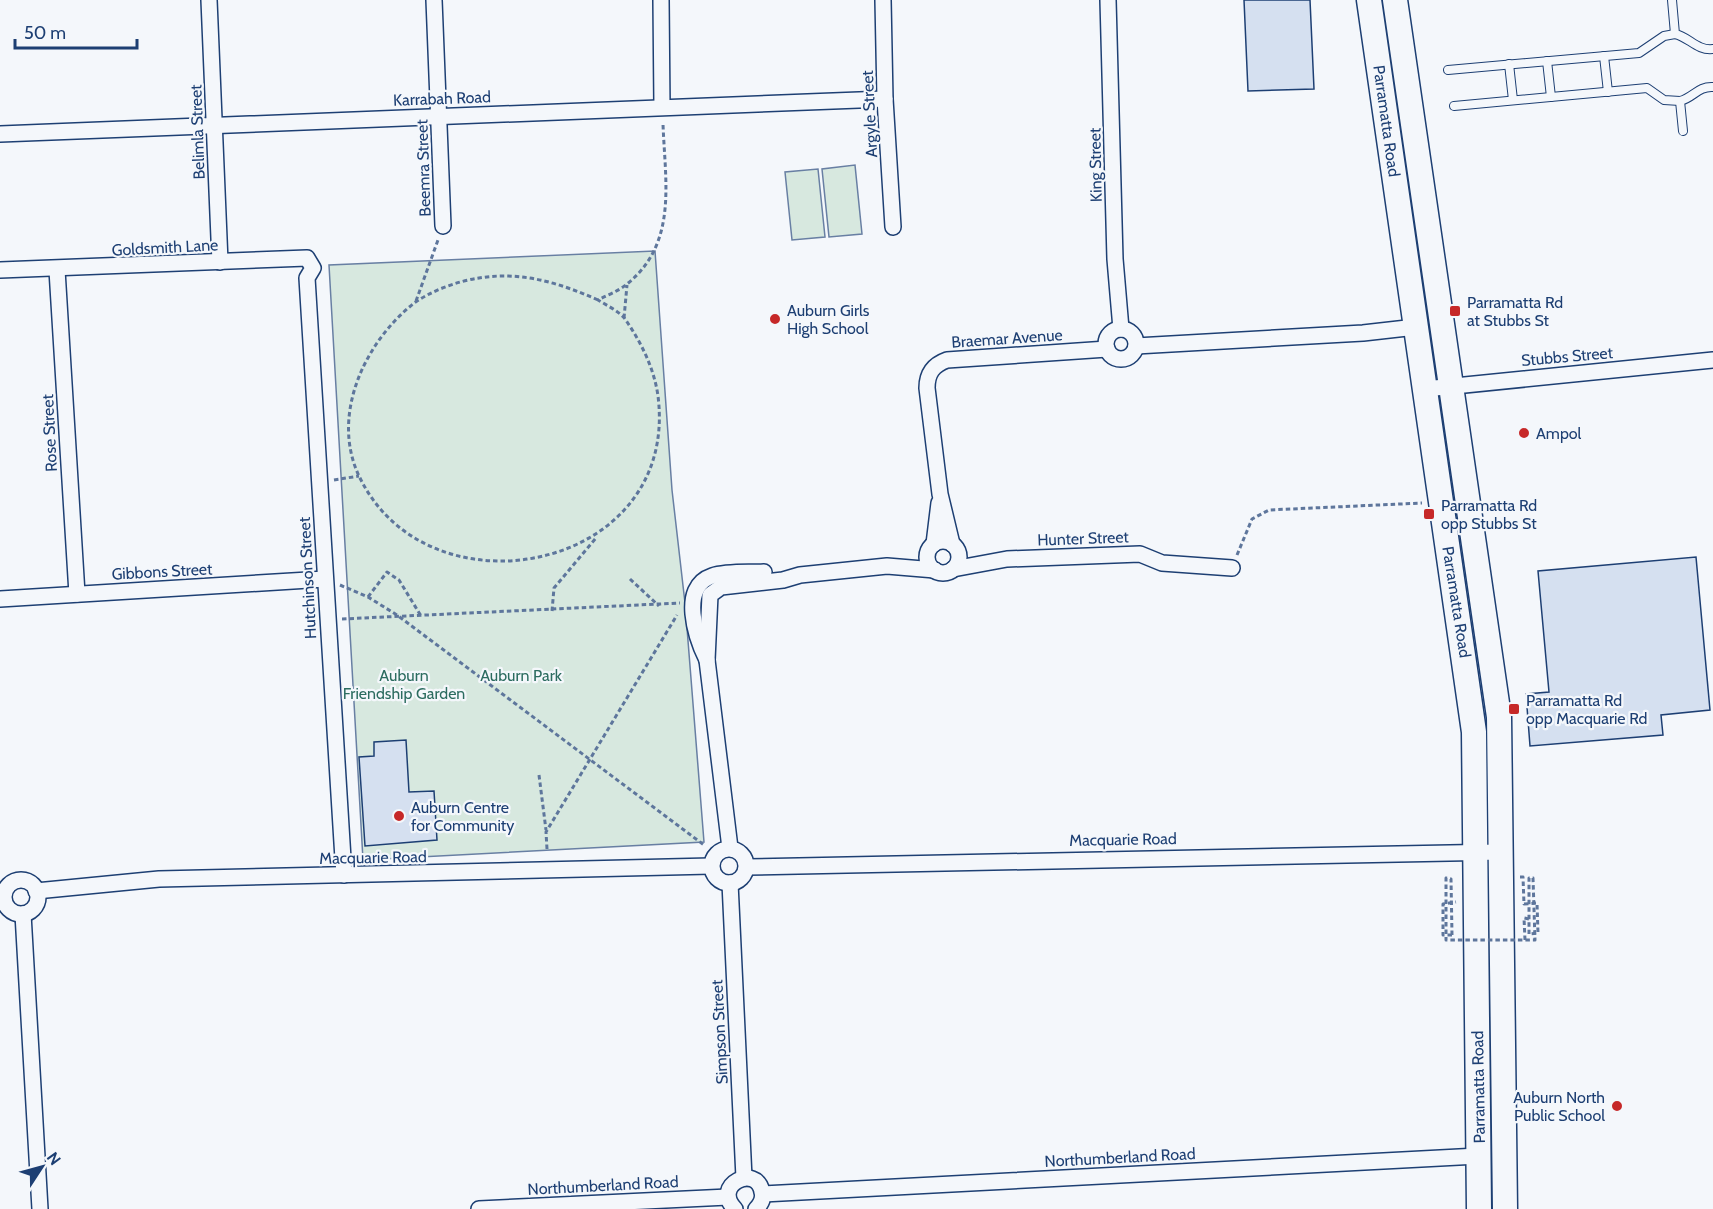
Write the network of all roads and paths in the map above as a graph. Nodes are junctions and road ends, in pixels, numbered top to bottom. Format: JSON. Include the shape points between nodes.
{"nodes":[{"id":1,"x":209,"y":0,"type":"edge"},
{"id":2,"x":434,"y":0,"type":"edge"},
{"id":3,"x":661,"y":0,"type":"edge"},
{"id":4,"x":883,"y":0,"type":"edge"},
{"id":5,"x":1108,"y":0,"type":"edge"},
{"id":6,"x":1369,"y":0,"type":"edge"},
{"id":7,"x":1395,"y":0,"type":"edge"},
{"id":8,"x":1672,"y":0,"type":"edge"},
{"id":9,"x":1675,"y":34,"type":"junction"},
{"id":10,"x":1713,"y":50,"type":"edge"},
{"id":11,"x":1604,"y":56,"type":"junction"},
{"id":12,"x":1547,"y":61,"type":"junction"},
{"id":13,"x":1509,"y":64,"type":"junction"},
{"id":14,"x":1448,"y":70,"type":"dead end"},
{"id":15,"x":1713,"y":87,"type":"edge"},
{"id":16,"x":1608,"y":92,"type":"junction"},
{"id":17,"x":1551,"y":97,"type":"junction"},
{"id":18,"x":885,"y":99,"type":"junction"},
{"id":19,"x":1513,"y":100,"type":"junction"},
{"id":20,"x":1680,"y":101,"type":"junction"},
{"id":21,"x":1454,"y":106,"type":"dead end"},
{"id":22,"x":663,"y":107,"type":"junction"},
{"id":23,"x":439,"y":116,"type":"junction"},
{"id":24,"x":214,"y":126,"type":"junction"},
{"id":25,"x":1683,"y":131,"type":"dead end"},
{"id":26,"x":0,"y":134,"type":"edge"},
{"id":27,"x":443,"y":226,"type":"joint"},
{"id":28,"x":893,"y":227,"type":"dead end"},
{"id":29,"x":220,"y":262,"type":"junction"},
{"id":30,"x":0,"y":270,"type":"edge"},
{"id":31,"x":57,"y":270,"type":"junction"},
{"id":32,"x":307,"y":278,"type":"joint"},
{"id":33,"x":627,"y":285,"type":"junction"},
{"id":34,"x":598,"y":300,"type":"junction"},
{"id":35,"x":415,"y":303,"type":"junction"},
{"id":36,"x":624,"y":318,"type":"junction"},
{"id":37,"x":1416,"y":327,"type":"junction"},
{"id":38,"x":1121,"y":329,"type":"junction"},
{"id":39,"x":1136,"y":346,"type":"junction"},
{"id":40,"x":1107,"y":349,"type":"junction"},
{"id":41,"x":1713,"y":360,"type":"edge"},
{"id":42,"x":1452,"y":386,"type":"junction"},
{"id":43,"x":1425,"y":389,"type":"junction"},
{"id":44,"x":359,"y":476,"type":"junction"},
{"id":45,"x":320,"y":483,"type":"junction"},
{"id":46,"x":940,"y":494,"type":"junction"},
{"id":47,"x":1427,"y":502,"type":"dead end"},
{"id":48,"x":598,"y":534,"type":"junction"},
{"id":49,"x":955,"y":547,"type":"junction"},
{"id":50,"x":931,"y":548,"type":"junction"},
{"id":51,"x":1007,"y":559,"type":"junction"},
{"id":52,"x":887,"y":566,"type":"junction"},
{"id":53,"x":1232,"y":568,"type":"joint"},
{"id":54,"x":953,"y":569,"type":"junction"},
{"id":55,"x":934,"y":570,"type":"junction"},
{"id":56,"x":800,"y":575,"type":"junction"},
{"id":57,"x":325,"y":579,"type":"junction"},
{"id":58,"x":630,"y":579,"type":"dead end"},
{"id":59,"x":77,"y":594,"type":"junction"},
{"id":60,"x":368,"y":597,"type":"junction"},
{"id":61,"x":0,"y":599,"type":"edge"},
{"id":62,"x":689,"y":602,"type":"junction"},
{"id":63,"x":552,"y":610,"type":"junction"},
{"id":64,"x":397,"y":615,"type":"junction"},
{"id":65,"x":421,"y":616,"type":"junction"},
{"id":66,"x":328,"y":620,"type":"junction"},
{"id":67,"x":707,"y":660,"type":"junction"},
{"id":68,"x":591,"y":759,"type":"junction"},
{"id":69,"x":538,"y":775,"type":"dead end"},
{"id":70,"x":546,"y":832,"type":"junction"},
{"id":71,"x":704,"y":845,"type":"dead end"},
{"id":72,"x":730,"y":848,"type":"junction"},
{"id":73,"x":547,"y":849,"type":"dead end"},
{"id":74,"x":1476,"y":851,"type":"junction"},
{"id":75,"x":1501,"y":852,"type":"junction"},
{"id":76,"x":711,"y":866,"type":"junction"},
{"id":77,"x":747,"y":867,"type":"junction"},
{"id":78,"x":344,"y":875,"type":"junction"},
{"id":79,"x":1455,"y":877,"type":"dead end"},
{"id":80,"x":1516,"y":877,"type":"dead end"},
{"id":81,"x":730,"y":883,"type":"junction"},
{"id":82,"x":36,"y":891,"type":"junction"},
{"id":83,"x":2,"y":894,"type":"edge"},
{"id":84,"x":23,"y":914,"type":"junction"},
{"id":85,"x":1529,"y":919,"type":"junction"},
{"id":86,"x":1525,"y":940,"type":"junction"},
{"id":87,"x":1478,"y":1156,"type":"junction"},
{"id":88,"x":744,"y":1178,"type":"junction"},
{"id":89,"x":763,"y":1194,"type":"junction"},
{"id":90,"x":732,"y":1203,"type":"edge"},
{"id":91,"x":40,"y":1209,"type":"edge"},
{"id":92,"x":479,"y":1209,"type":"edge"},
{"id":93,"x":756,"y":1209,"type":"edge"},
{"id":94,"x":1479,"y":1209,"type":"edge"},
{"id":95,"x":1505,"y":1209,"type":"edge"}],
"edges":[{"from":1,"to":24,"type":"street","name":"Belimla Street"},
{"from":2,"to":23,"type":"street","name":"Beemra Street"},
{"from":3,"to":22,"type":"street"},
{"from":4,"to":18,"type":"street","name":"Argyle Street"},
{"from":5,"to":38,"type":"street","name":"King Street","via":[[1115,259]]},
{"from":6,"to":37,"type":"highway","name":"Parramatta Road"},
{"from":7,"to":42,"type":"highway","name":"Parramatta Road"},
{"from":8,"to":9,"type":"lane"},
{"from":9,"to":10,"type":"lane"},
{"from":9,"to":11,"type":"lane","via":[[1664,36],[1640,52]]},
{"from":11,"to":12,"type":"lane"},
{"from":11,"to":16,"type":"lane"},
{"from":12,"to":13,"type":"lane"},
{"from":12,"to":17,"type":"lane"},
{"from":13,"to":14,"type":"lane"},
{"from":13,"to":19,"type":"lane"},
{"from":15,"to":20,"type":"lane","via":[[1698,89]]},
{"from":16,"to":17,"type":"lane"},
{"from":16,"to":20,"type":"lane","via":[[1647,88],[1664,100]]},
{"from":17,"to":19,"type":"lane"},
{"from":18,"to":22,"type":"street","name":"Karrabah Road"},
{"from":18,"to":28,"type":"street","name":"Argyle Street"},
{"from":19,"to":21,"type":"lane"},
{"from":20,"to":25,"type":"lane"},
{"from":22,"to":23,"type":"street","name":"Karrabah Road"},
{"from":22,"to":33,"type":"path","via":[[666,219],[655,251]]},
{"from":23,"to":24,"type":"street","name":"Karrabah Road"},
{"from":23,"to":27,"type":"street","name":"Beemra Street"},
{"from":24,"to":26,"type":"street","name":"Karrabah Road"},
{"from":24,"to":29,"type":"street","name":"Belimla Street"},
{"from":27,"to":35,"type":"path"},
{"from":29,"to":31,"type":"street","name":"Goldsmith Lane"},
{"from":29,"to":32,"type":"street","name":"Goldsmith Lane","via":[[307,258],[313,268]]},
{"from":30,"to":31,"type":"street","name":"Goldsmith Lane"},
{"from":31,"to":59,"type":"street","name":"Rose Street"},
{"from":32,"to":45,"type":"street","name":"Hutchinson Street"},
{"from":33,"to":34,"type":"path"},
{"from":33,"to":36,"type":"path"},
{"from":34,"to":35,"type":"path","via":[[547,281],[502,276],[451,285]]},
{"from":34,"to":36,"type":"path"},
{"from":35,"to":44,"type":"path","via":[[373,348],[358,377],[349,425],[351,452]]},
{"from":36,"to":48,"type":"path","via":[[651,366],[660,426],[653,460],[643,483],[626,509]]},
{"from":37,"to":39,"type":"street"},
{"from":37,"to":43,"type":"highway","name":"Parramatta Road"},
{"from":38,"to":39,"type":"street","via":[[1133,334]]},
{"from":38,"to":40,"type":"street","via":[[1109,335]]},
{"from":39,"to":40,"type":"street","via":[[1125,358],[1116,358]]},
{"from":40,"to":46,"type":"street","name":"Braemar Avenue","via":[[947,360],[934,366],[927,378]]},
{"from":41,"to":42,"type":"street","name":"Stubbs Street"},
{"from":42,"to":43,"type":"street","name":"Stubbs Street"},
{"from":42,"to":75,"type":"highway","name":"Parramatta Road","via":[[1499,717]]},
{"from":43,"to":74,"type":"highway","name":"Parramatta Road","via":[[1471,699]]},
{"from":44,"to":45,"type":"path"},
{"from":44,"to":48,"type":"path","via":[[382,513],[397,526],[416,540],[453,555],[491,560],[526,558],[575,547]]},
{"from":45,"to":57,"type":"street","name":"Hutchinson Street"},
{"from":46,"to":49,"type":"street","name":"Braemar Avenue"},
{"from":46,"to":50,"type":"street","name":"Braemar Avenue"},
{"from":47,"to":53,"type":"path","via":[[1269,510],[1252,519]]},
{"from":48,"to":63,"type":"path","via":[[554,588]]},
{"from":49,"to":50,"type":"street","via":[[943,541]]},
{"from":49,"to":51,"type":"street","name":"Hunter Street"},
{"from":49,"to":54,"type":"street","via":[[958,561]]},
{"from":50,"to":52,"type":"street"},
{"from":50,"to":55,"type":"street","via":[[928,562]]},
{"from":51,"to":53,"type":"street","name":"Hunter Street","via":[[1140,554],[1162,562]]},
{"from":51,"to":54,"type":"street","name":"Hunter Street"},
{"from":52,"to":55,"type":"street"},
{"from":52,"to":56,"type":"street"},
{"from":54,"to":55,"type":"street","via":[[944,573]]},
{"from":56,"to":62,"type":"street","via":[[785,571],[718,574],[697,588]]},
{"from":56,"to":67,"type":"street","via":[[721,587],[710,595]]},
{"from":57,"to":59,"type":"street","name":"Gibbons Street"},
{"from":57,"to":60,"type":"path"},
{"from":57,"to":66,"type":"street","name":"Hutchinson Street"},
{"from":58,"to":63,"type":"path","via":[[659,606]]},
{"from":59,"to":61,"type":"street","name":"Gibbons Street"},
{"from":60,"to":64,"type":"path"},
{"from":60,"to":65,"type":"path","via":[[387,572],[399,580]]},
{"from":62,"to":67,"type":"street","via":[[698,642]]},
{"from":62,"to":68,"type":"path"},
{"from":63,"to":65,"type":"path"},
{"from":64,"to":65,"type":"path"},
{"from":64,"to":66,"type":"path"},
{"from":64,"to":68,"type":"path"},
{"from":66,"to":78,"type":"street","name":"Hutchinson Street"},
{"from":67,"to":72,"type":"street"},
{"from":68,"to":70,"type":"path"},
{"from":68,"to":71,"type":"path"},
{"from":69,"to":70,"type":"path"},
{"from":70,"to":73,"type":"path"},
{"from":72,"to":76,"type":"street","via":[[716,854]]},
{"from":72,"to":77,"type":"street","via":[[740,852]]},
{"from":74,"to":75,"type":"street","name":"Macquarie Road"},
{"from":74,"to":77,"type":"street","name":"Macquarie Road"},
{"from":74,"to":87,"type":"highway","name":"Parramatta Road"},
{"from":75,"to":95,"type":"highway","name":"Parramatta Road"},
{"from":76,"to":78,"type":"street","name":"Macquarie Road"},
{"from":76,"to":81,"type":"street","via":[[719,880]]},
{"from":77,"to":81,"type":"street","via":[[743,876]]},
{"from":78,"to":82,"type":"street","name":"Macquarie Road","via":[[159,879]]},
{"from":79,"to":86,"type":"path","bridge":true,"via":[[1456,904],[1443,904],[1443,935],[1452,935],[1451,879],[1446,878],[1446,940]]},
{"from":80,"to":85,"type":"path","bridge":true,"via":[[1523,877],[1524,904],[1538,903],[1538,933],[1529,934]]},
{"from":81,"to":88,"type":"street","name":"Simpson Street"},
{"from":82,"to":83,"type":"street","via":[[30,883],[19,880],[9,884]]},
{"from":82,"to":84,"type":"street","via":[[35,906]]},
{"from":83,"to":84,"type":"street","via":[[8,909]]},
{"from":84,"to":91,"type":"street"},
{"from":85,"to":86,"type":"path","via":[[1524,918]]},
{"from":85,"to":86,"type":"path","bridge":true,"via":[[1528,878],[1533,878],[1535,940]]},
{"from":87,"to":89,"type":"street","name":"Northumberland Road"},
{"from":87,"to":94,"type":"highway","name":"Parramatta Road"},
{"from":88,"to":89,"type":"street","via":[[759,1184]]},
{"from":88,"to":90,"type":"street","via":[[734,1182]]},
{"from":89,"to":93,"type":"street"},
{"from":90,"to":92,"type":"street","name":"Northumberland Road"}]}
